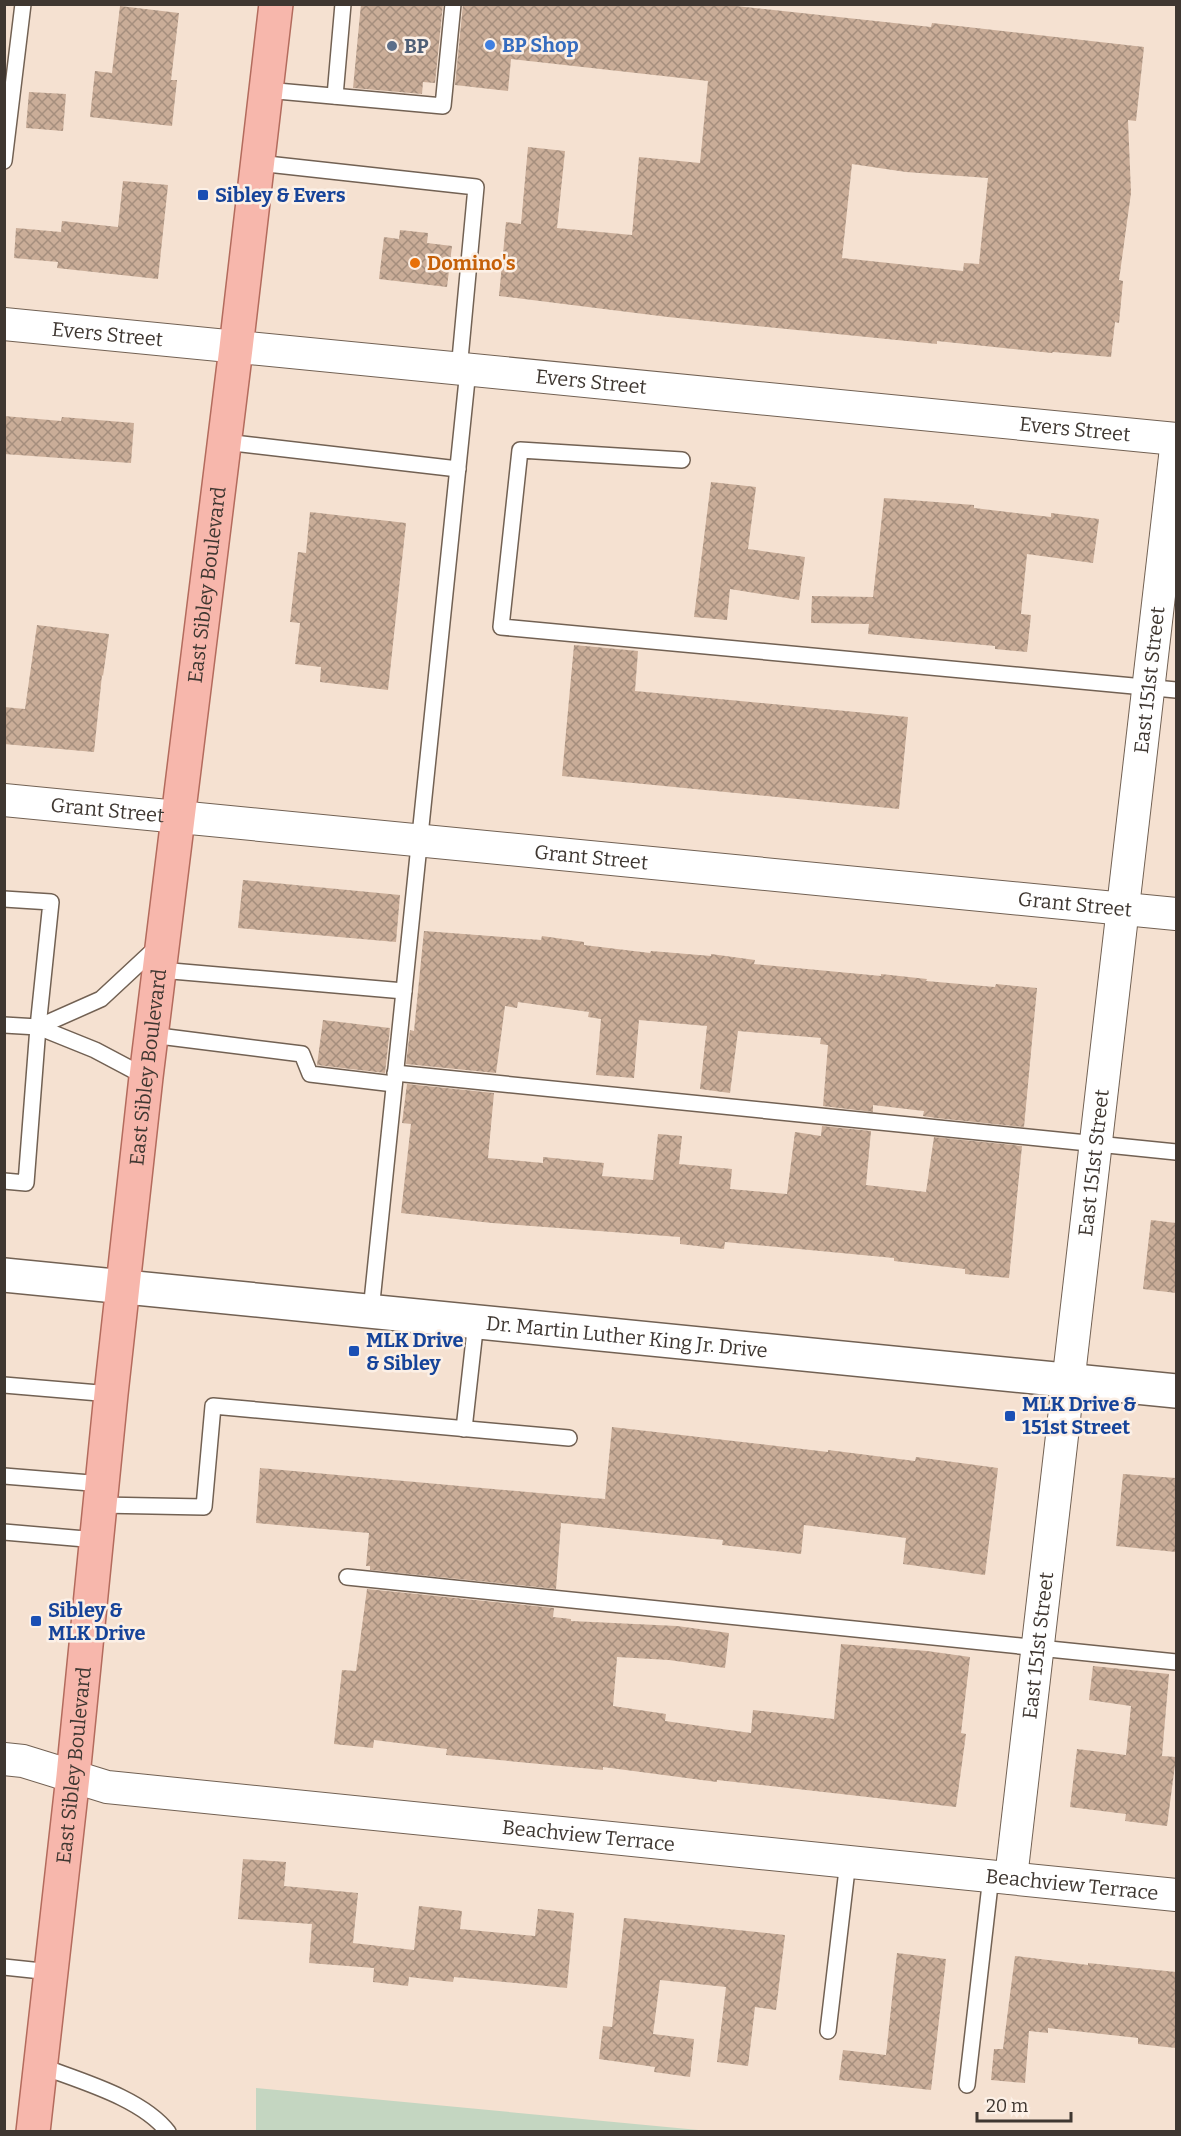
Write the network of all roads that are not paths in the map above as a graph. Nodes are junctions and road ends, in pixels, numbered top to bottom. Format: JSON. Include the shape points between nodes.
{"nodes":[{"id":1,"x":23,"y":4,"type":"edge"},
{"id":2,"x":276,"y":4,"type":"edge"},
{"id":3,"x":343,"y":4,"type":"edge"},
{"id":4,"x":453,"y":4,"type":"edge"},
{"id":5,"x":266,"y":90,"type":"junction"},
{"id":6,"x":335,"y":96,"type":"junction"},
{"id":7,"x":8,"y":98,"type":"edge"},
{"id":8,"x":4,"y":161,"type":"edge"},
{"id":9,"x":258,"y":163,"type":"junction"},
{"id":10,"x":4,"y":324,"type":"edge"},
{"id":11,"x":236,"y":348,"type":"junction"},
{"id":12,"x":464,"y":370,"type":"junction"},
{"id":13,"x":1176,"y":439,"type":"edge"},
{"id":14,"x":225,"y":442,"type":"junction"},
{"id":15,"x":1176,"y":448,"type":"edge"},
{"id":16,"x":682,"y":460,"type":"dead end"},
{"id":17,"x":458,"y":469,"type":"junction"},
{"id":18,"x":1163,"y":688,"type":"edge"},
{"id":19,"x":4,"y":800,"type":"edge"},
{"id":20,"x":179,"y":817,"type":"junction"},
{"id":21,"x":419,"y":841,"type":"junction"},
{"id":22,"x":4,"y":900,"type":"edge"},
{"id":23,"x":1123,"y":909,"type":"junction"},
{"id":24,"x":1176,"y":914,"type":"edge"},
{"id":25,"x":162,"y":955,"type":"junction"},
{"id":26,"x":404,"y":991,"type":"junction"},
{"id":27,"x":4,"y":1025,"type":"edge"},
{"id":28,"x":38,"y":1027,"type":"junction"},
{"id":29,"x":151,"y":1035,"type":"junction"},
{"id":30,"x":146,"y":1077,"type":"junction"},
{"id":31,"x":395,"y":1079,"type":"junction"},
{"id":32,"x":1096,"y":1145,"type":"junction"},
{"id":33,"x":1176,"y":1152,"type":"edge"},
{"id":34,"x":4,"y":1181,"type":"edge"},
{"id":35,"x":4,"y":1275,"type":"edge"},
{"id":36,"x":123,"y":1286,"type":"junction"},
{"id":37,"x":371,"y":1311,"type":"junction"},
{"id":38,"x":476,"y":1321,"type":"junction"},
{"id":39,"x":1069,"y":1380,"type":"junction"},
{"id":40,"x":4,"y":1385,"type":"edge"},
{"id":41,"x":1176,"y":1391,"type":"edge"},
{"id":42,"x":111,"y":1394,"type":"junction"},
{"id":43,"x":464,"y":1429,"type":"junction"},
{"id":44,"x":569,"y":1438,"type":"dead end"},
{"id":45,"x":4,"y":1476,"type":"edge"},
{"id":46,"x":101,"y":1494,"type":"junction"},
{"id":47,"x":4,"y":1532,"type":"edge"},
{"id":48,"x":97,"y":1540,"type":"junction"},
{"id":49,"x":347,"y":1577,"type":"dead end"},
{"id":50,"x":1038,"y":1649,"type":"junction"},
{"id":51,"x":1176,"y":1662,"type":"edge"},
{"id":52,"x":4,"y":1759,"type":"edge"},
{"id":53,"x":73,"y":1776,"type":"junction"},
{"id":54,"x":848,"y":1861,"type":"junction"},
{"id":55,"x":1001,"y":1877,"type":"junction"},
{"id":56,"x":1176,"y":1895,"type":"edge"},
{"id":57,"x":4,"y":1967,"type":"edge"},
{"id":58,"x":51,"y":1972,"type":"junction"},
{"id":59,"x":828,"y":2031,"type":"dead end"},
{"id":60,"x":41,"y":2066,"type":"junction"},
{"id":61,"x":967,"y":2085,"type":"dead end"},
{"id":62,"x":33,"y":2132,"type":"edge"},
{"id":63,"x":168,"y":2132,"type":"edge"}],
"edges":[{"from":1,"to":7,"type":"lane"},
{"from":2,"to":5,"type":"main road","name":"East Sibley Boulevard"},
{"from":3,"to":6,"type":"lane"},
{"from":4,"to":6,"type":"lane","via":[[443,106]]},
{"from":5,"to":6,"type":"lane"},
{"from":5,"to":9,"type":"main road","name":"East Sibley Boulevard"},
{"from":7,"to":8,"type":"lane"},
{"from":9,"to":11,"type":"main road","name":"East Sibley Boulevard"},
{"from":9,"to":12,"type":"lane","via":[[476,187]]},
{"from":10,"to":11,"type":"street","name":"Evers Street"},
{"from":11,"to":12,"type":"street","name":"Evers Street"},
{"from":11,"to":14,"type":"main road","name":"East Sibley Boulevard"},
{"from":12,"to":13,"type":"street","name":"Evers Street"},
{"from":12,"to":17,"type":"lane"},
{"from":14,"to":17,"type":"lane"},
{"from":14,"to":20,"type":"main road","name":"East Sibley Boulevard"},
{"from":15,"to":18,"type":"street","name":"East 151st Street"},
{"from":16,"to":18,"type":"lane","via":[[520,450],[501,627]]},
{"from":17,"to":21,"type":"lane"},
{"from":18,"to":23,"type":"street","name":"East 151st Street"},
{"from":19,"to":20,"type":"street","name":"Grant Street"},
{"from":20,"to":21,"type":"street","name":"Grant Street"},
{"from":20,"to":25,"type":"main road","name":"East Sibley Boulevard"},
{"from":21,"to":23,"type":"street","name":"Grant Street"},
{"from":21,"to":26,"type":"lane"},
{"from":22,"to":28,"type":"lane","via":[[51,902]]},
{"from":23,"to":24,"type":"street","name":"Grant Street"},
{"from":23,"to":32,"type":"street","name":"East 151st Street"},
{"from":25,"to":26,"type":"lane"},
{"from":25,"to":28,"type":"lane","via":[[101,999]]},
{"from":25,"to":29,"type":"main road","name":"East Sibley Boulevard"},
{"from":26,"to":31,"type":"lane"},
{"from":27,"to":28,"type":"lane"},
{"from":28,"to":30,"type":"lane","via":[[95,1050]]},
{"from":28,"to":34,"type":"lane","via":[[26,1183]]},
{"from":29,"to":30,"type":"main road","name":"East Sibley Boulevard"},
{"from":29,"to":31,"type":"lane","via":[[302,1054],[310,1074]]},
{"from":30,"to":36,"type":"main road","name":"East Sibley Boulevard"},
{"from":31,"to":32,"type":"lane"},
{"from":31,"to":37,"type":"lane"},
{"from":32,"to":33,"type":"lane"},
{"from":32,"to":39,"type":"street","name":"East 151st Street"},
{"from":35,"to":36,"type":"street","name":"Dr. Martin Luther King Jr. Drive"},
{"from":36,"to":37,"type":"street","name":"Dr. Martin Luther King Jr. Drive"},
{"from":36,"to":42,"type":"main road","name":"East Sibley Boulevard"},
{"from":37,"to":38,"type":"street","name":"Dr. Martin Luther King Jr. Drive"},
{"from":38,"to":39,"type":"street","name":"Dr. Martin Luther King Jr. Drive"},
{"from":38,"to":43,"type":"lane"},
{"from":39,"to":41,"type":"street","name":"Dr. Martin Luther King Jr. Drive"},
{"from":39,"to":50,"type":"street","name":"East 151st Street"},
{"from":40,"to":42,"type":"lane"},
{"from":42,"to":46,"type":"main road","name":"East Sibley Boulevard"},
{"from":43,"to":44,"type":"lane"},
{"from":43,"to":46,"type":"lane","via":[[213,1406],[204,1507]]},
{"from":45,"to":46,"type":"lane"},
{"from":46,"to":48,"type":"main road","name":"East Sibley Boulevard"},
{"from":47,"to":48,"type":"lane"},
{"from":48,"to":53,"type":"main road","name":"East Sibley Boulevard"},
{"from":49,"to":50,"type":"lane"},
{"from":50,"to":51,"type":"lane"},
{"from":50,"to":55,"type":"street","name":"East 151st Street"},
{"from":52,"to":53,"type":"street","name":"Beachview Terrace"},
{"from":53,"to":54,"type":"street","name":"Beachview Terrace","via":[[108,1786]]},
{"from":53,"to":58,"type":"main road","name":"East Sibley Boulevard"},
{"from":54,"to":55,"type":"street","name":"Beachview Terrace"},
{"from":54,"to":59,"type":"lane"},
{"from":55,"to":56,"type":"street","name":"Beachview Terrace"},
{"from":55,"to":61,"type":"lane"},
{"from":57,"to":58,"type":"lane"},
{"from":58,"to":60,"type":"main road","name":"East Sibley Boulevard"},
{"from":60,"to":62,"type":"main road","name":"East Sibley Boulevard"},
{"from":60,"to":63,"type":"lane","via":[[110,2092],[159,2120]]}]}
